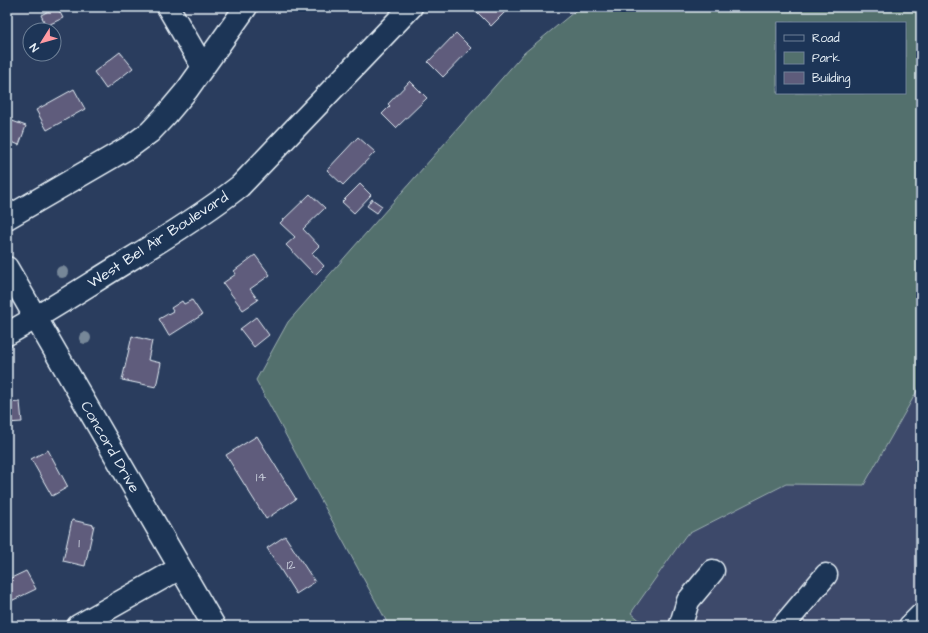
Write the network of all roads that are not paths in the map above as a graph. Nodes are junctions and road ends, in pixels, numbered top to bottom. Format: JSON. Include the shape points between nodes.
{"nodes":[{"id":1,"x":168,"y":7,"type":"edge"},
{"id":2,"x":246,"y":7,"type":"edge"},
{"id":3,"x":411,"y":7,"type":"edge"},
{"id":4,"x":203,"y":67,"type":"junction"},
{"id":5,"x":7,"y":218,"type":"edge"},
{"id":6,"x":7,"y":268,"type":"edge"},
{"id":7,"x":36,"y":318,"type":"junction"},
{"id":8,"x":7,"y":334,"type":"edge"},
{"id":9,"x":180,"y":568,"type":"junction"},
{"id":10,"x":712,"y":571,"type":"dead end"},
{"id":11,"x":826,"y":575,"type":"dead end"},
{"id":12,"x":921,"y":614,"type":"edge"},
{"id":13,"x":78,"y":626,"type":"edge"},
{"id":14,"x":214,"y":626,"type":"edge"},
{"id":15,"x":681,"y":626,"type":"edge"},
{"id":16,"x":783,"y":626,"type":"edge"},
{"id":17,"x":910,"y":626,"type":"edge"}],
"edges":[{"from":1,"to":4,"type":"street"},
{"from":2,"to":4,"type":"street"},
{"from":3,"to":7,"type":"street","name":"West Bel Air Boulevard","via":[[240,186],[213,208]]},
{"from":4,"to":5,"type":"street","via":[[150,132],[131,146]]},
{"from":6,"to":7,"type":"street","name":"Concord Drive"},
{"from":7,"to":8,"type":"street","name":"West Bel Air Boulevard"},
{"from":7,"to":9,"type":"street","name":"Concord Drive"},
{"from":9,"to":13,"type":"street"},
{"from":9,"to":14,"type":"street","name":"Concord Drive"},
{"from":10,"to":15,"type":"street","via":[[688,601]]},
{"from":11,"to":16,"type":"street"},
{"from":12,"to":17,"type":"street"}]}
